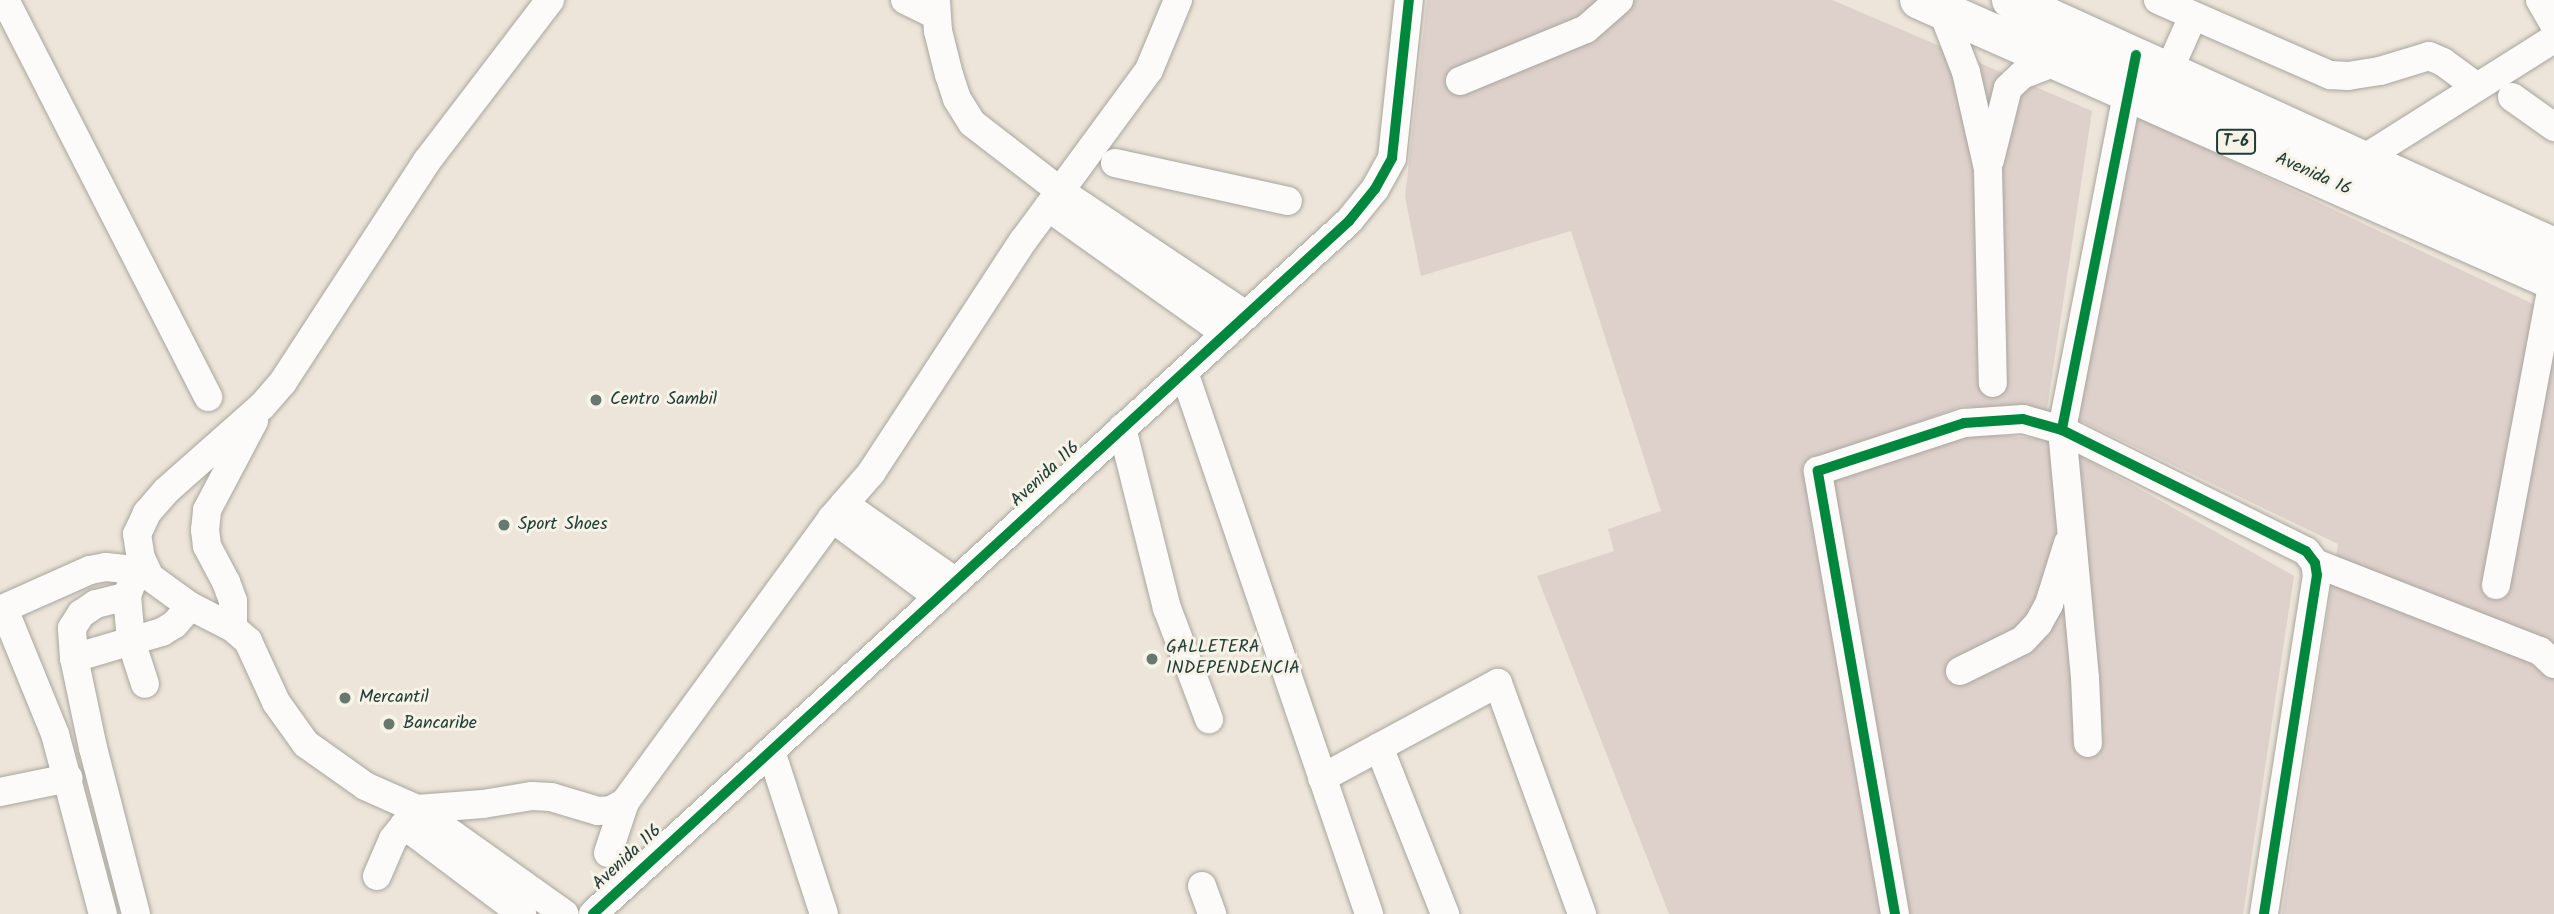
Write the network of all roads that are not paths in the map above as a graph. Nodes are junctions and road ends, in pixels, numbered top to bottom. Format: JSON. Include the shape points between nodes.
{"nodes":[{"id":1,"x":5,"y":0,"type":"edge"},
{"id":2,"x":550,"y":0,"type":"edge"},
{"id":3,"x":905,"y":0,"type":"edge"},
{"id":4,"x":1178,"y":0,"type":"edge"},
{"id":5,"x":1409,"y":0,"type":"edge"},
{"id":6,"x":1619,"y":0,"type":"edge"},
{"id":7,"x":2011,"y":0,"type":"edge"},
{"id":8,"x":2158,"y":0,"type":"edge"},
{"id":9,"x":2540,"y":0,"type":"edge"},
{"id":10,"x":1930,"y":5,"type":"edge"},
{"id":11,"x":936,"y":7,"type":"edge"},
{"id":12,"x":2193,"y":16,"type":"junction"},
{"id":13,"x":2554,"y":24,"type":"edge"},
{"id":14,"x":2554,"y":39,"type":"edge"},
{"id":15,"x":2058,"y":61,"type":"junction"},
{"id":16,"x":2152,"y":62,"type":"junction"},
{"id":17,"x":1460,"y":81,"type":"dead end"},
{"id":18,"x":2477,"y":87,"type":"junction"},
{"id":19,"x":2126,"y":94,"type":"junction"},
{"id":20,"x":2512,"y":97,"type":"dead end"},
{"id":21,"x":2554,"y":127,"type":"edge"},
{"id":22,"x":2360,"y":161,"type":"junction"},
{"id":23,"x":1115,"y":163,"type":"dead end"},
{"id":24,"x":1987,"y":169,"type":"junction"},
{"id":25,"x":1054,"y":199,"type":"junction"},
{"id":26,"x":1288,"y":201,"type":"dead end"},
{"id":27,"x":2554,"y":247,"type":"edge"},
{"id":28,"x":2554,"y":281,"type":"edge"},
{"id":29,"x":1236,"y":325,"type":"junction"},
{"id":30,"x":1184,"y":372,"type":"junction"},
{"id":31,"x":1993,"y":383,"type":"dead end"},
{"id":32,"x":2542,"y":392,"type":"edge"},
{"id":33,"x":208,"y":397,"type":"dead end"},
{"id":34,"x":262,"y":407,"type":"junction"},
{"id":35,"x":1122,"y":428,"type":"junction"},
{"id":36,"x":2062,"y":430,"type":"junction"},
{"id":37,"x":838,"y":511,"type":"junction"},
{"id":38,"x":2072,"y":531,"type":"junction"},
{"id":39,"x":2315,"y":563,"type":"junction"},
{"id":40,"x":134,"y":575,"type":"junction"},
{"id":41,"x":2496,"y":584,"type":"dead end"},
{"id":42,"x":947,"y":589,"type":"junction"},
{"id":43,"x":190,"y":606,"type":"junction"},
{"id":44,"x":2,"y":609,"type":"edge"},
{"id":45,"x":233,"y":628,"type":"junction"},
{"id":46,"x":131,"y":641,"type":"junction"},
{"id":47,"x":74,"y":658,"type":"junction"},
{"id":48,"x":2554,"y":664,"type":"edge"},
{"id":49,"x":1960,"y":671,"type":"dead end"},
{"id":50,"x":145,"y":684,"type":"dead end"},
{"id":51,"x":1209,"y":719,"type":"dead end"},
{"id":52,"x":2088,"y":743,"type":"dead end"},
{"id":53,"x":1379,"y":747,"type":"junction"},
{"id":54,"x":771,"y":751,"type":"junction"},
{"id":55,"x":68,"y":778,"type":"junction"},
{"id":56,"x":1322,"y":778,"type":"junction"},
{"id":57,"x":0,"y":792,"type":"edge"},
{"id":58,"x":625,"y":802,"type":"junction"},
{"id":59,"x":410,"y":817,"type":"junction"},
{"id":60,"x":608,"y":853,"type":"dead end"},
{"id":61,"x":377,"y":876,"type":"dead end"},
{"id":62,"x":1202,"y":886,"type":"dead end"},
{"id":63,"x":103,"y":914,"type":"edge"},
{"id":64,"x":136,"y":914,"type":"edge"},
{"id":65,"x":522,"y":914,"type":"edge"},
{"id":66,"x":565,"y":914,"type":"edge"},
{"id":67,"x":593,"y":914,"type":"edge"},
{"id":68,"x":824,"y":914,"type":"edge"},
{"id":69,"x":1212,"y":914,"type":"edge"},
{"id":70,"x":1369,"y":914,"type":"edge"},
{"id":71,"x":1445,"y":914,"type":"edge"},
{"id":72,"x":1582,"y":914,"type":"edge"},
{"id":73,"x":1895,"y":914,"type":"edge"},
{"id":74,"x":2264,"y":914,"type":"edge"}],
"edges":[{"from":1,"to":33,"type":"street"},
{"from":2,"to":34,"type":"street","via":[[427,161],[325,321]]},
{"from":3,"to":11,"type":"street"},
{"from":4,"to":25,"type":"street","via":[[1149,70]]},
{"from":5,"to":29,"type":"street","name":"Avenida 116","via":[[1392,158],[1349,221]]},
{"from":6,"to":17,"type":"street","via":[[1586,29]]},
{"from":7,"to":16,"type":"highway","name":"Avenida 16","number":"T-6"},
{"from":8,"to":12,"type":"street"},
{"from":9,"to":13,"type":"street"},
{"from":10,"to":15,"type":"highway","name":"Avenida 16","number":"T-6"},
{"from":10,"to":24,"type":"street","via":[[1966,72]]},
{"from":11,"to":25,"type":"street","via":[[957,99],[972,123]]},
{"from":12,"to":16,"type":"street"},
{"from":12,"to":18,"type":"street","via":[[2330,75],[2380,71],[2428,56]]},
{"from":14,"to":18,"type":"street"},
{"from":15,"to":19,"type":"highway","name":"Avenida 16","number":"T-6"},
{"from":15,"to":24,"type":"street","via":[[2022,75],[2008,88]]},
{"from":16,"to":19,"type":"street"},
{"from":16,"to":22,"type":"highway","name":"Avenida 16","number":"T-6"},
{"from":18,"to":22,"type":"street"},
{"from":19,"to":28,"type":"highway","name":"Avenida 16","number":"T-6"},
{"from":19,"to":36,"type":"street"},
{"from":20,"to":21,"type":"street"},
{"from":22,"to":27,"type":"highway","name":"Avenida 16","number":"T-6"},
{"from":23,"to":26,"type":"street"},
{"from":24,"to":31,"type":"street"},
{"from":25,"to":29,"type":"street"},
{"from":25,"to":37,"type":"street","via":[[871,473]]},
{"from":28,"to":32,"type":"street"},
{"from":29,"to":30,"type":"street","name":"Avenida 116"},
{"from":30,"to":35,"type":"street","name":"Avenida 116"},
{"from":30,"to":56,"type":"street"},
{"from":32,"to":41,"type":"street"},
{"from":34,"to":40,"type":"street","via":[[147,513],[137,534]]},
{"from":34,"to":45,"type":"street","via":[[207,510],[207,546],[233,601]]},
{"from":35,"to":42,"type":"street","name":"Avenida 116"},
{"from":35,"to":51,"type":"street","via":[[1167,608]]},
{"from":36,"to":38,"type":"street"},
{"from":36,"to":39,"type":"street","via":[[2306,551]]},
{"from":36,"to":73,"type":"street","via":[[2024,419],[1964,424],[1818,471]]},
{"from":37,"to":42,"type":"street"},
{"from":37,"to":58,"type":"street"},
{"from":38,"to":49,"type":"street","via":[[2038,624],[2023,640]]},
{"from":38,"to":52,"type":"street"},
{"from":39,"to":48,"type":"street","via":[[2540,651]]},
{"from":39,"to":74,"type":"street","via":[[2317,575]]},
{"from":40,"to":43,"type":"street","via":[[150,577]]},
{"from":40,"to":44,"type":"street","via":[[106,567],[90,570]]},
{"from":40,"to":46,"type":"street"},
{"from":40,"to":47,"type":"street","via":[[81,614],[72,628]]},
{"from":42,"to":54,"type":"street","name":"Avenida 116"},
{"from":43,"to":45,"type":"street"},
{"from":43,"to":46,"type":"street","via":[[162,632]]},
{"from":44,"to":55,"type":"street","via":[[55,734]]},
{"from":45,"to":59,"type":"street","via":[[248,641],[276,702],[306,744]]},
{"from":46,"to":47,"type":"street"},
{"from":46,"to":50,"type":"street"},
{"from":47,"to":64,"type":"street"},
{"from":53,"to":56,"type":"street"},
{"from":53,"to":71,"type":"street"},
{"from":53,"to":72,"type":"street","via":[[1498,683]]},
{"from":54,"to":67,"type":"street","name":"Avenida 116"},
{"from":54,"to":68,"type":"street"},
{"from":55,"to":57,"type":"street"},
{"from":55,"to":63,"type":"street"},
{"from":56,"to":70,"type":"street"},
{"from":58,"to":59,"type":"street","via":[[598,811],[532,796]]},
{"from":58,"to":60,"type":"street"},
{"from":59,"to":61,"type":"street","via":[[393,839]]},
{"from":59,"to":65,"type":"street"},
{"from":59,"to":66,"type":"street"},
{"from":62,"to":69,"type":"street"}]}
